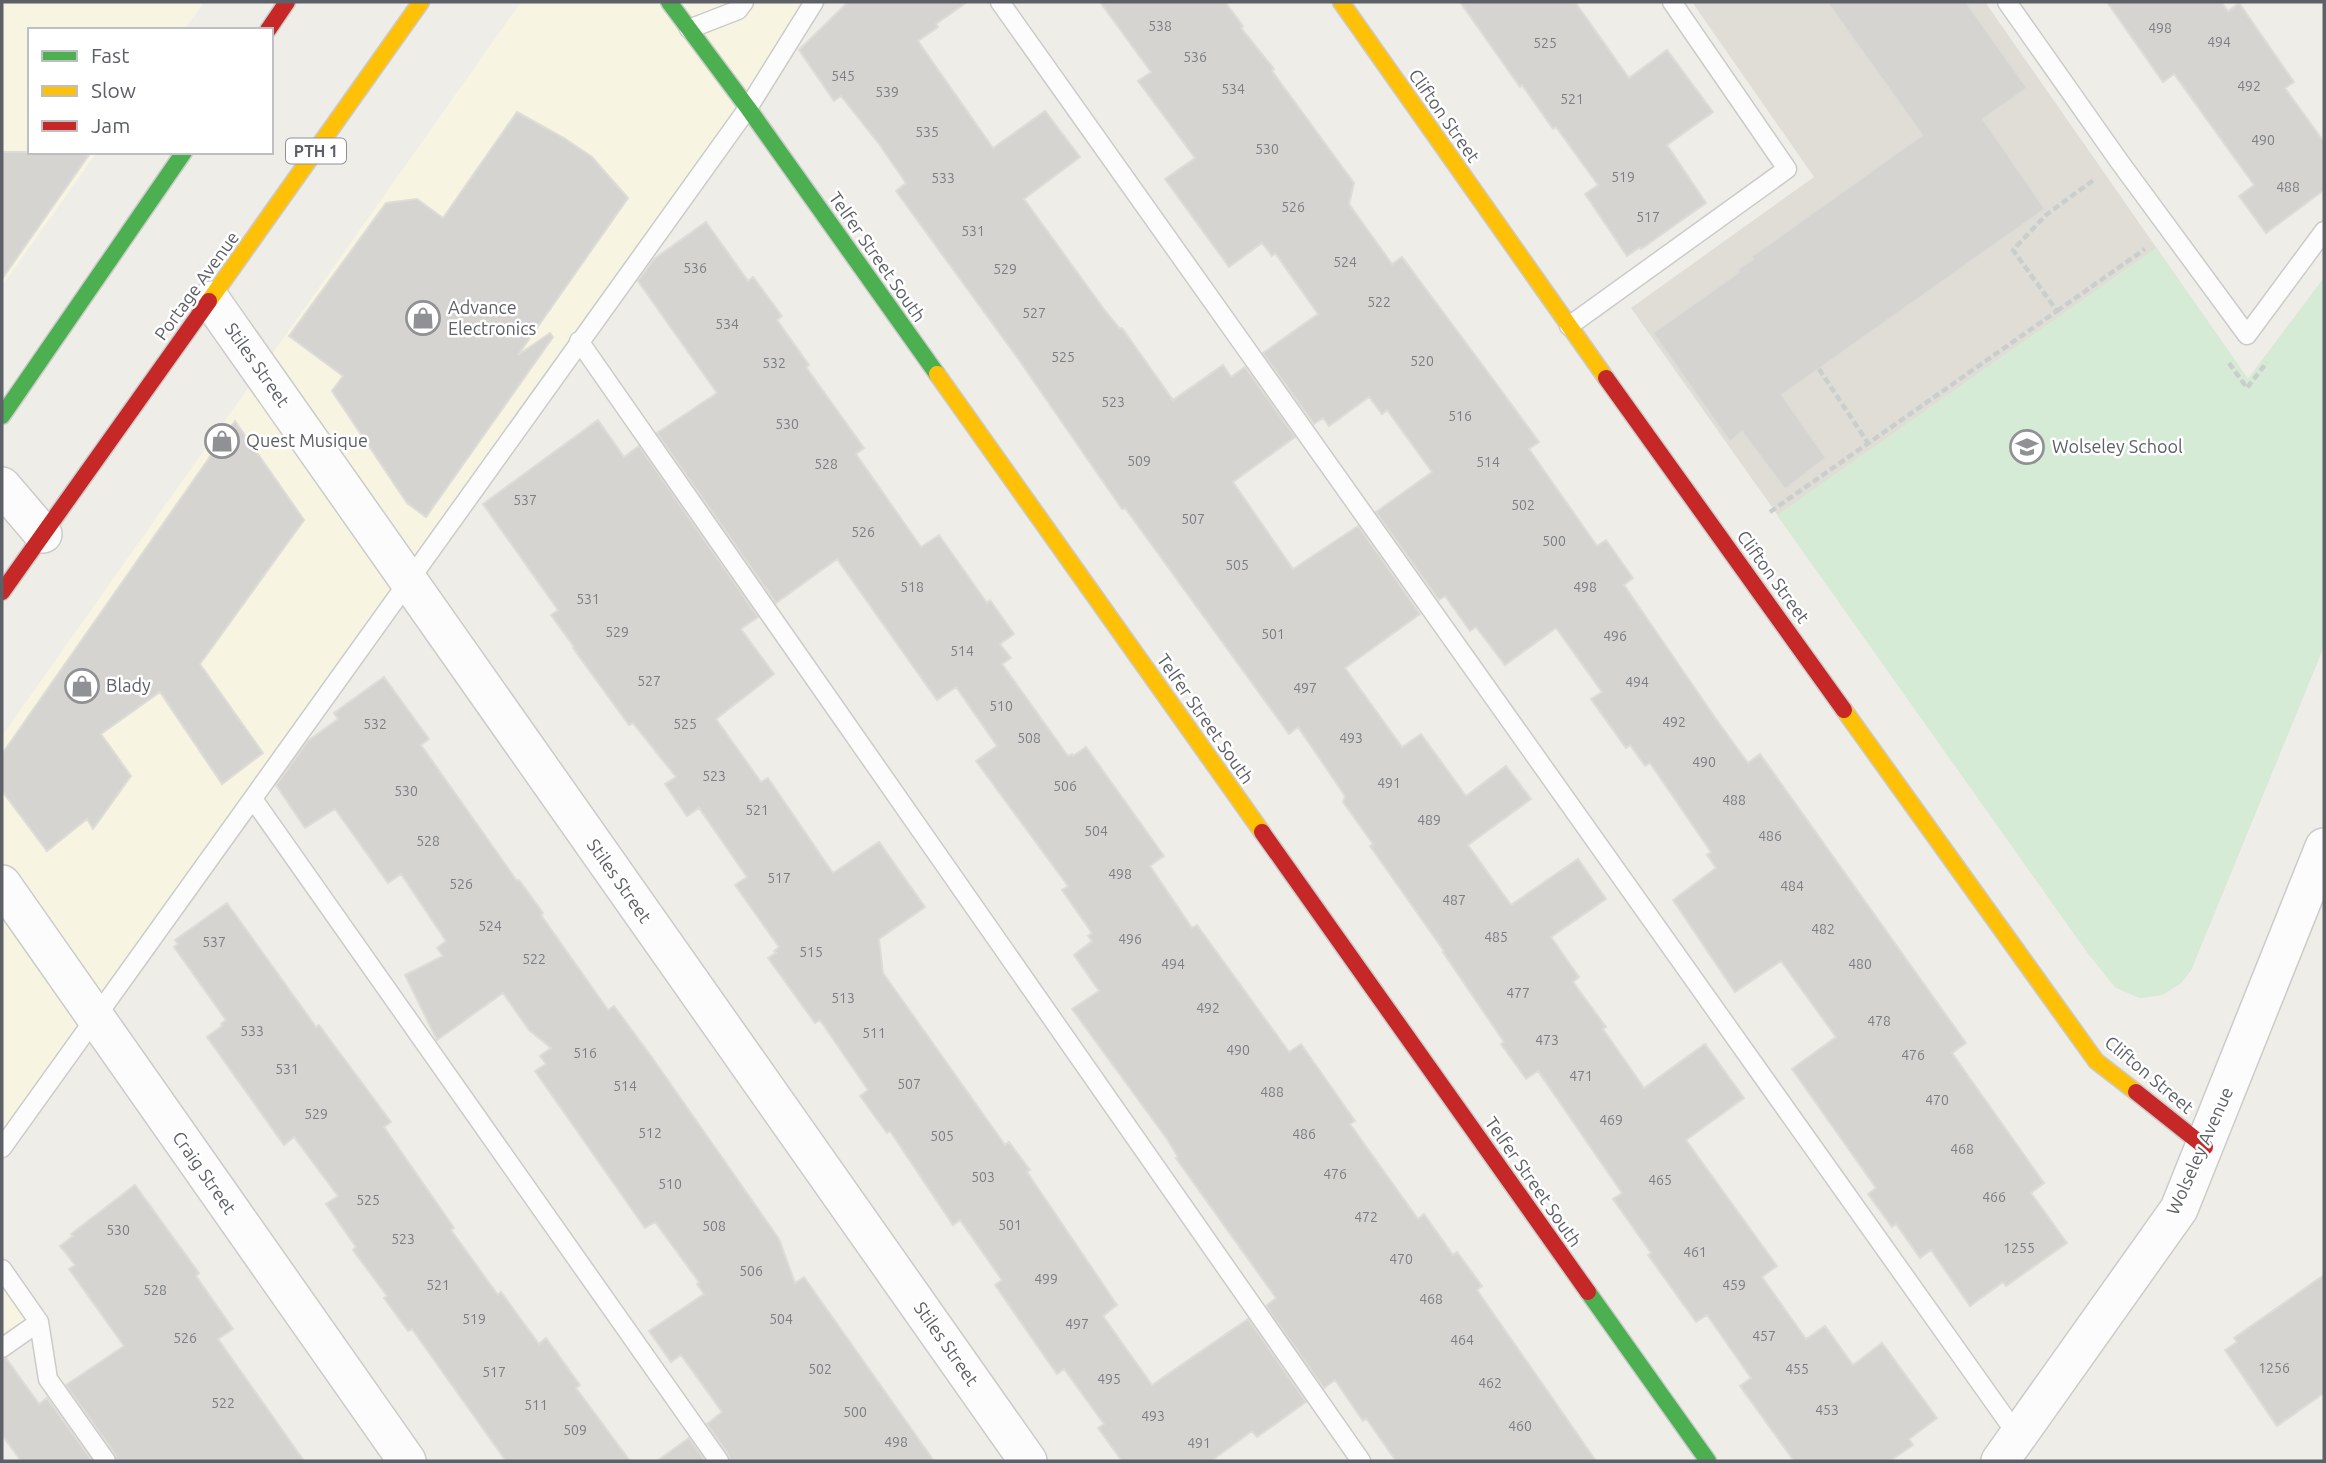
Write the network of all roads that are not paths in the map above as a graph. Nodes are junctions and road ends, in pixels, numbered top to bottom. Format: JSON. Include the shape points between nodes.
{"nodes":[{"id":1,"x":287,"y":2,"type":"edge"},
{"id":2,"x":421,"y":2,"type":"edge"},
{"id":3,"x":669,"y":2,"type":"edge"},
{"id":4,"x":744,"y":2,"type":"edge"},
{"id":5,"x":814,"y":2,"type":"edge"},
{"id":6,"x":1000,"y":2,"type":"edge"},
{"id":7,"x":1340,"y":2,"type":"edge"},
{"id":8,"x":1672,"y":2,"type":"edge"},
{"id":9,"x":2007,"y":2,"type":"edge"},
{"id":10,"x":269,"y":28,"type":"edge"},
{"id":11,"x":689,"y":29,"type":"junction"},
{"id":12,"x":748,"y":108,"type":"junction"},
{"id":13,"x":183,"y":154,"type":"edge"},
{"id":14,"x":2324,"y":231,"type":"edge"},
{"id":15,"x":211,"y":300,"type":"junction"},
{"id":16,"x":1569,"y":326,"type":"junction"},
{"id":17,"x":579,"y":341,"type":"junction"},
{"id":18,"x":2,"y":416,"type":"edge"},
{"id":19,"x":2,"y":486,"type":"edge"},
{"id":20,"x":43,"y":534,"type":"junction"},
{"id":21,"x":408,"y":582,"type":"junction"},
{"id":22,"x":2,"y":592,"type":"edge"},
{"id":23,"x":253,"y":799,"type":"junction"},
{"id":24,"x":2324,"y":847,"type":"edge"},
{"id":25,"x":2,"y":884,"type":"edge"},
{"id":26,"x":94,"y":1018,"type":"junction"},
{"id":27,"x":2205,"y":1147,"type":"junction"},
{"id":28,"x":2,"y":1148,"type":"edge"},
{"id":29,"x":2,"y":1269,"type":"edge"},
{"id":30,"x":39,"y":1322,"type":"junction"},
{"id":31,"x":2,"y":1349,"type":"edge"},
{"id":32,"x":2009,"y":1449,"type":"edge"},
{"id":33,"x":106,"y":1461,"type":"edge"},
{"id":34,"x":407,"y":1461,"type":"edge"},
{"id":35,"x":719,"y":1461,"type":"edge"},
{"id":36,"x":1028,"y":1461,"type":"edge"},
{"id":37,"x":1361,"y":1461,"type":"edge"},
{"id":38,"x":1708,"y":1461,"type":"edge"}],
"edges":[{"from":1,"to":10,"type":"main road"},
{"from":2,"to":15,"type":"main road","name":"Portage Avenue","number":"PTH 1"},
{"from":3,"to":11,"type":"main road","name":"Telfer Street South"},
{"from":4,"to":11,"type":"lane","via":[[738,10]]},
{"from":5,"to":12,"type":"lane"},
{"from":6,"to":32,"type":"lane"},
{"from":7,"to":16,"type":"main road","name":"Clifton Street"},
{"from":8,"to":16,"type":"lane","via":[[1787,169]]},
{"from":9,"to":14,"type":"lane","via":[[2248,335]]},
{"from":11,"to":12,"type":"main road","name":"Telfer Street South"},
{"from":12,"to":17,"type":"lane"},
{"from":12,"to":38,"type":"main road","name":"Telfer Street South"},
{"from":13,"to":18,"type":"main road"},
{"from":15,"to":20,"type":"main road","name":"Portage Avenue","number":"PTH 1"},
{"from":15,"to":21,"type":"street","name":"Stiles Street"},
{"from":16,"to":27,"type":"main road","name":"Clifton Street","via":[[2096,1061]]},
{"from":17,"to":21,"type":"lane"},
{"from":17,"to":37,"type":"lane"},
{"from":19,"to":20,"type":"street"},
{"from":20,"to":22,"type":"main road","name":"Portage Avenue","number":"PTH 1"},
{"from":21,"to":23,"type":"lane"},
{"from":21,"to":36,"type":"street","name":"Stiles Street"},
{"from":23,"to":26,"type":"lane"},
{"from":23,"to":35,"type":"lane"},
{"from":24,"to":27,"type":"street","name":"Wolseley Avenue"},
{"from":25,"to":26,"type":"street","name":"Craig Street"},
{"from":26,"to":28,"type":"lane"},
{"from":26,"to":34,"type":"street","name":"Craig Street"},
{"from":27,"to":32,"type":"street","name":"Wolseley Avenue","via":[[2179,1209]]},
{"from":29,"to":30,"type":"lane"},
{"from":30,"to":31,"type":"lane"},
{"from":30,"to":33,"type":"lane","via":[[48,1380]]}]}
